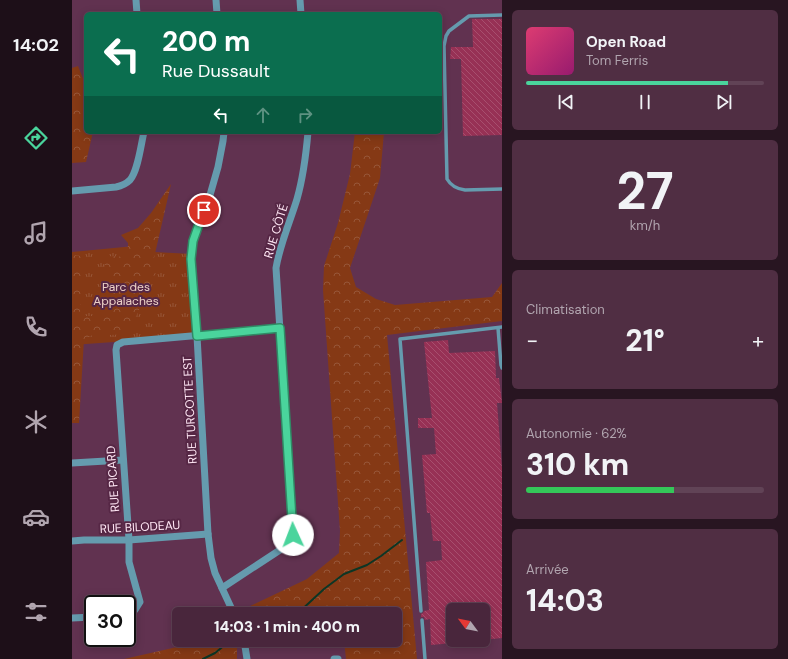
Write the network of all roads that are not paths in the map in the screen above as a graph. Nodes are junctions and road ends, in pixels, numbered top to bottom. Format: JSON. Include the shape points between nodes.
{"nodes":[{"id":1,"x":136,"y":0,"type":"edge"},
{"id":2,"x":216,"y":0,"type":"edge"},
{"id":3,"x":300,"y":0,"type":"edge"},
{"id":4,"x":137,"y":12,"type":"edge"},
{"id":5,"x":217,"y":12,"type":"edge"},
{"id":6,"x":301,"y":12,"type":"edge"},
{"id":7,"x":502,"y":15,"type":"edge"},
{"id":8,"x":144,"y":134,"type":"edge"},
{"id":9,"x":224,"y":134,"type":"edge"},
{"id":10,"x":308,"y":134,"type":"edge"},
{"id":11,"x":502,"y":189,"type":"edge"},
{"id":12,"x":72,"y":191,"type":"edge"},
{"id":13,"x":500,"y":327,"type":"edge"},
{"id":14,"x":280,"y":328,"type":"junction"},
{"id":15,"x":197,"y":336,"type":"junction"},
{"id":16,"x":502,"y":368,"type":"edge"},
{"id":17,"x":123,"y":460,"type":"junction"},
{"id":18,"x":72,"y":463,"type":"edge"},
{"id":19,"x":208,"y":534,"type":"junction"},
{"id":20,"x":129,"y":540,"type":"junction"},
{"id":21,"x":72,"y":541,"type":"edge"},
{"id":22,"x":222,"y":588,"type":"junction"},
{"id":23,"x":231,"y":607,"type":"edge"},
{"id":24,"x":136,"y":608,"type":"edge"},
{"id":25,"x":421,"y":611,"type":"dead end"},
{"id":26,"x":84,"y":617,"type":"edge"},
{"id":27,"x":72,"y":618,"type":"edge"},
{"id":28,"x":422,"y":620,"type":"dead end"},
{"id":29,"x":245,"y":647,"type":"edge"},
{"id":30,"x":247,"y":659,"type":"edge"},
{"id":31,"x":334,"y":659,"type":"edge"},
{"id":32,"x":338,"y":659,"type":"edge"},
{"id":33,"x":425,"y":659,"type":"edge"}],
"edges":[{"from":1,"to":4,"type":"street"},
{"from":2,"to":5,"type":"street"},
{"from":3,"to":6,"type":"street"},
{"from":7,"to":11,"type":"lane","via":[[469,16],[448,31],[444,46],[447,179],[459,189]]},
{"from":8,"to":12,"type":"street","via":[[134,175],[129,181],[116,187]]},
{"from":9,"to":15,"type":"street","name":"RUE TURCOTTE EST","via":[[210,195],[193,241],[191,259]]},
{"from":10,"to":14,"type":"street","name":"RUE CÔTÉ","via":[[298,193],[277,261]]},
{"from":13,"to":16,"type":"lane"},
{"from":13,"to":25,"type":"lane","via":[[400,339]]},
{"from":14,"to":15,"type":"street"},
{"from":14,"to":22,"type":"street","name":"RUE CÔTÉ","via":[[293,535],[286,546]]},
{"from":15,"to":17,"type":"street","name":"RUE PICARD","via":[[123,342],[118,345],[116,350]]},
{"from":15,"to":19,"type":"street","name":"RUE TURCOTTE EST"},
{"from":17,"to":18,"type":"street"},
{"from":17,"to":20,"type":"street","name":"RUE PICARD"},
{"from":19,"to":20,"type":"street","name":"RUE BILODEAU"},
{"from":19,"to":22,"type":"street","name":"RUE TURCOTTE EST","via":[[211,558]]},
{"from":20,"to":21,"type":"street","name":"RUE BILODEAU"},
{"from":20,"to":24,"type":"street","name":"RUE PICARD","via":[[129,562],[140,602]]},
{"from":22,"to":23,"type":"street","name":"RUE TURCOTTE EST"},
{"from":26,"to":27,"type":"street"},
{"from":28,"to":33,"type":"lane"},
{"from":29,"to":30,"type":"street"},
{"from":31,"to":32,"type":"street"}]}
